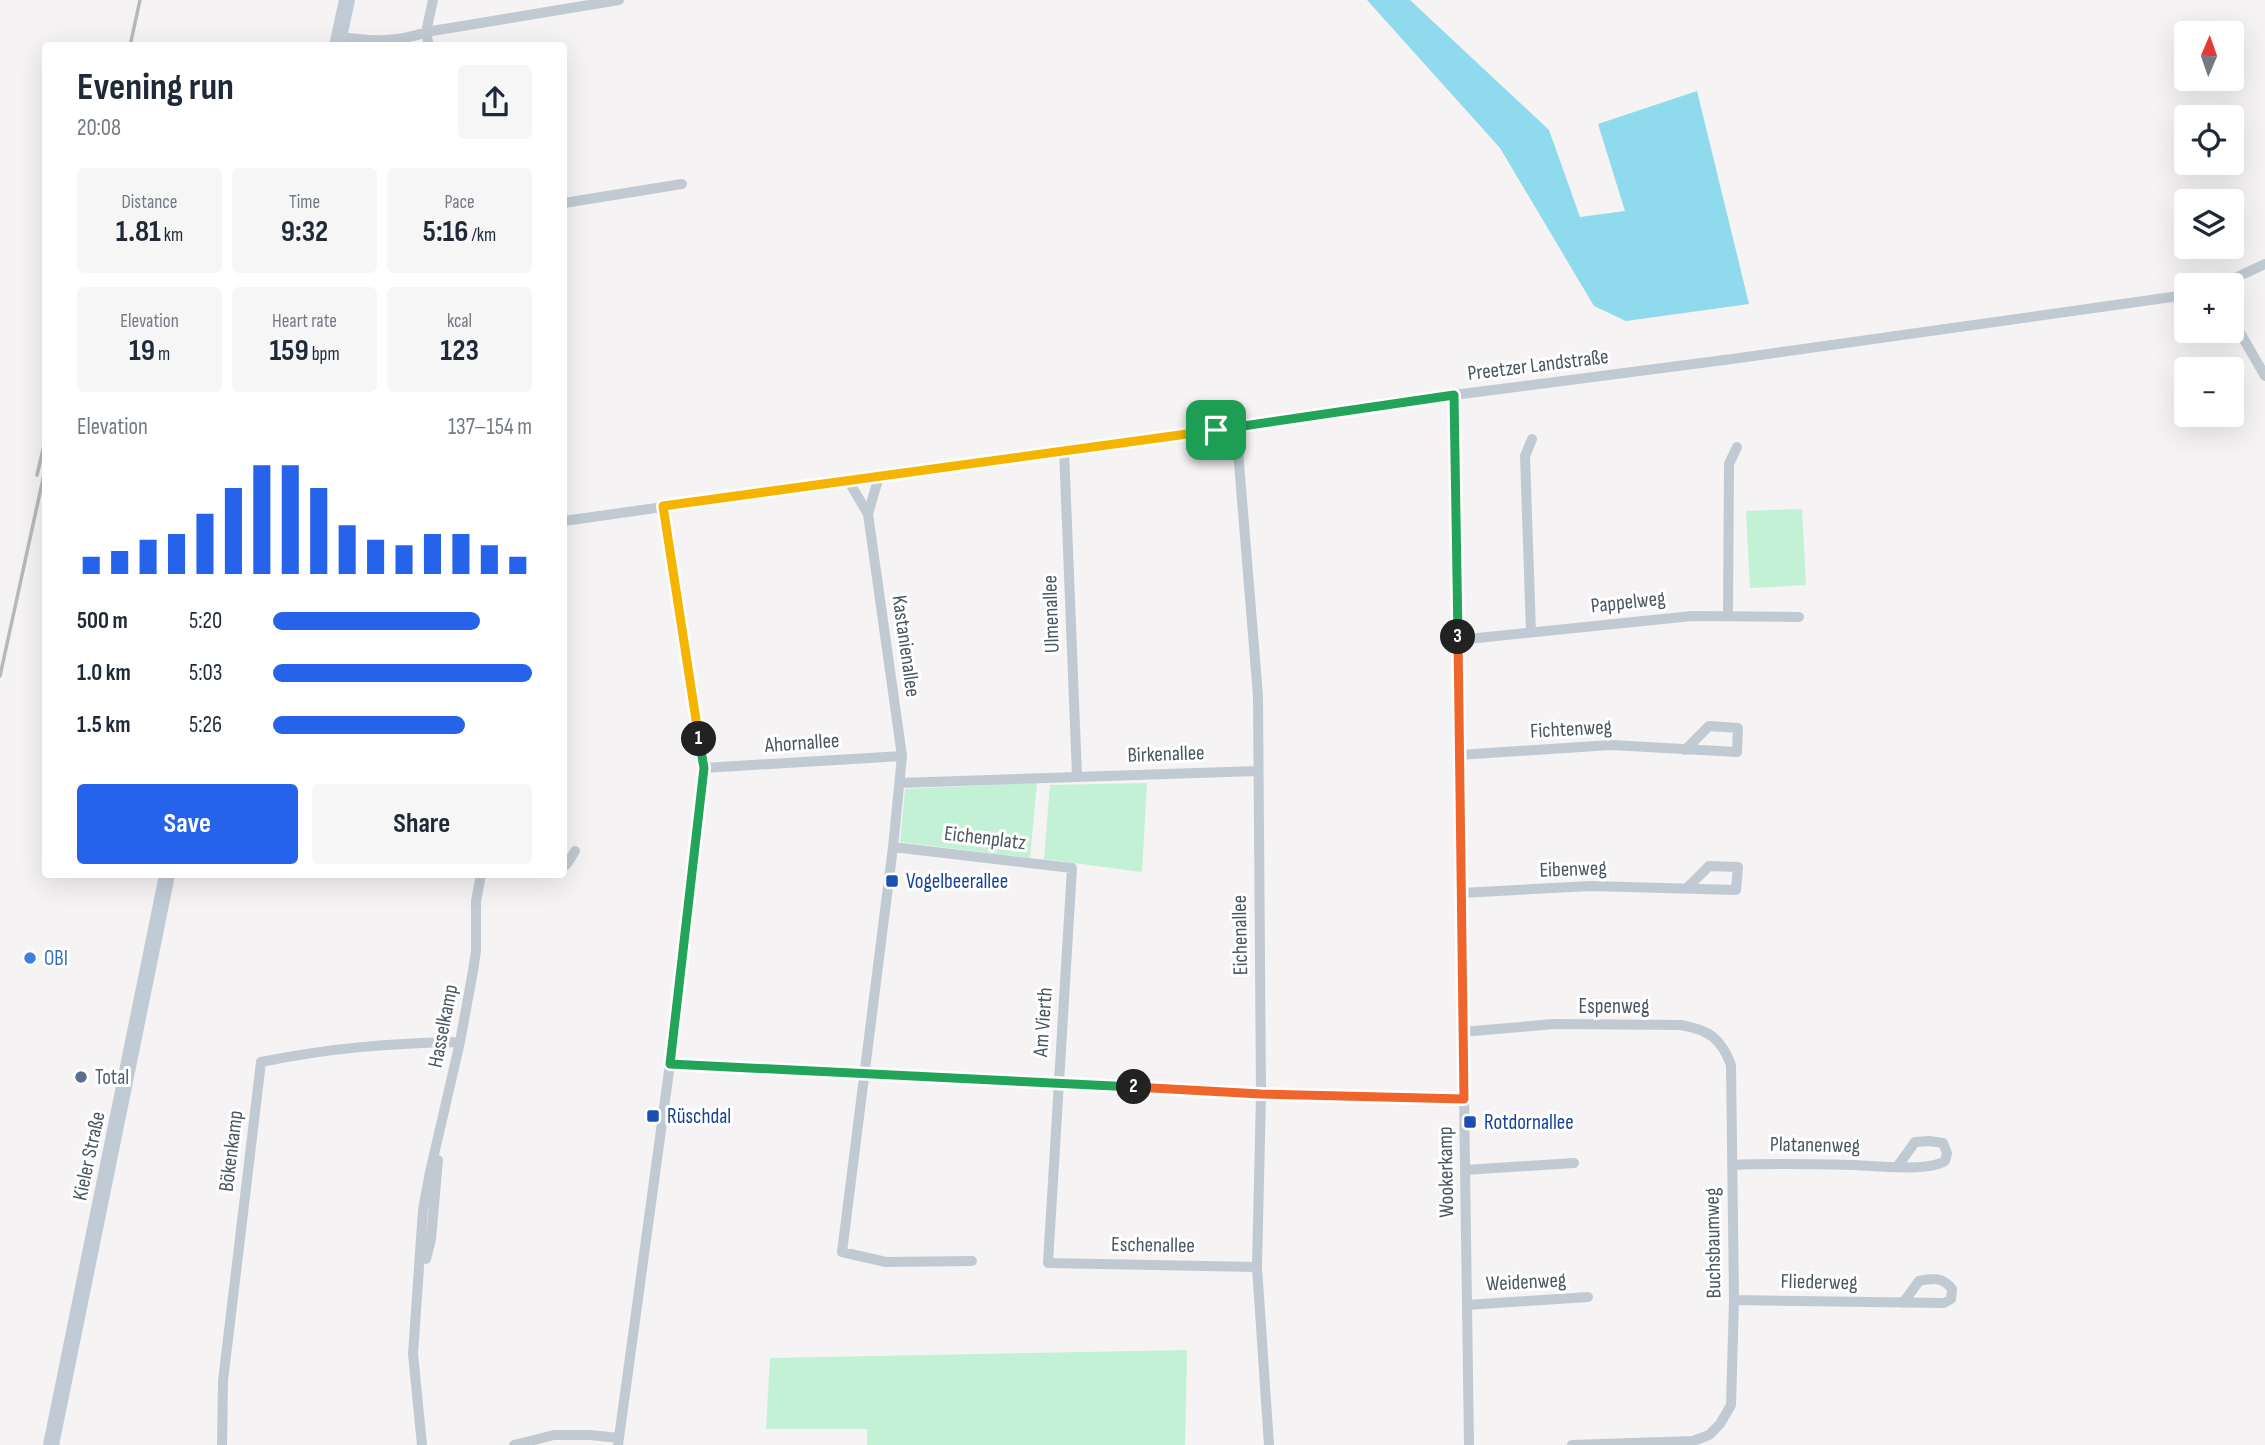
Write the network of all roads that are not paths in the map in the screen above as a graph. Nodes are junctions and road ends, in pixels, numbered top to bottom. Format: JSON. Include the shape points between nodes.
{"nodes":[{"id":1,"x":346,"y":0,"type":"edge"},
{"id":2,"x":433,"y":0,"type":"edge"},
{"id":3,"x":620,"y":0,"type":"edge"},
{"id":4,"x":426,"y":32,"type":"junction"},
{"id":5,"x":338,"y":41,"type":"edge"},
{"id":6,"x":428,"y":42,"type":"edge"},
{"id":7,"x":682,"y":184,"type":"dead end"},
{"id":8,"x":567,"y":203,"type":"edge"},
{"id":9,"x":2265,"y":264,"type":"edge"},
{"id":10,"x":2244,"y":274,"type":"edge"},
{"id":11,"x":2174,"y":298,"type":"edge"},
{"id":12,"x":2244,"y":340,"type":"edge"},
{"id":13,"x":2265,"y":376,"type":"edge"},
{"id":14,"x":1454,"y":395,"type":"junction"},
{"id":15,"x":1236,"y":426,"type":"junction"},
{"id":16,"x":1532,"y":439,"type":"dead end"},
{"id":17,"x":1737,"y":447,"type":"dead end"},
{"id":18,"x":1064,"y":449,"type":"junction"},
{"id":19,"x":879,"y":476,"type":"junction"},
{"id":20,"x":848,"y":480,"type":"junction"},
{"id":21,"x":663,"y":506,"type":"junction"},
{"id":22,"x":868,"y":514,"type":"junction"},
{"id":23,"x":567,"y":521,"type":"edge"},
{"id":24,"x":1728,"y":615,"type":"junction"},
{"id":25,"x":1799,"y":617,"type":"dead end"},
{"id":26,"x":1531,"y":632,"type":"junction"},
{"id":27,"x":1458,"y":640,"type":"junction"},
{"id":28,"x":1685,"y":750,"type":"junction"},
{"id":29,"x":1459,"y":755,"type":"junction"},
{"id":30,"x":902,"y":756,"type":"junction"},
{"id":31,"x":704,"y":768,"type":"junction"},
{"id":32,"x":1257,"y":771,"type":"junction"},
{"id":33,"x":1077,"y":776,"type":"junction"},
{"id":34,"x":900,"y":783,"type":"junction"},
{"id":35,"x":893,"y":847,"type":"junction"},
{"id":36,"x":575,"y":851,"type":"dead end"},
{"id":37,"x":567,"y":864,"type":"edge"},
{"id":38,"x":1072,"y":868,"type":"joint"},
{"id":39,"x":166,"y":878,"type":"edge"},
{"id":40,"x":480,"y":878,"type":"edge"},
{"id":41,"x":1686,"y":889,"type":"junction"},
{"id":42,"x":1461,"y":893,"type":"junction"},
{"id":43,"x":1462,"y":1032,"type":"junction"},
{"id":44,"x":460,"y":1042,"type":"junction"},
{"id":45,"x":670,"y":1064,"type":"junction"},
{"id":46,"x":864,"y":1073,"type":"junction"},
{"id":47,"x":1731,"y":1081,"type":"joint"},
{"id":48,"x":1059,"y":1083,"type":"junction"},
{"id":49,"x":1261,"y":1094,"type":"junction"},
{"id":50,"x":1464,"y":1099,"type":"junction"},
{"id":51,"x":1574,"y":1163,"type":"dead end"},
{"id":52,"x":1732,"y":1165,"type":"junction"},
{"id":53,"x":1897,"y":1167,"type":"dead end"},
{"id":54,"x":1465,"y":1170,"type":"junction"},
{"id":55,"x":972,"y":1261,"type":"dead end"},
{"id":56,"x":1048,"y":1263,"type":"joint"},
{"id":57,"x":1257,"y":1266,"type":"junction"},
{"id":58,"x":1588,"y":1297,"type":"dead end"},
{"id":59,"x":1734,"y":1300,"type":"junction"},
{"id":60,"x":1903,"y":1303,"type":"dead end"},
{"id":61,"x":1467,"y":1305,"type":"junction"},
{"id":62,"x":1709,"y":1435,"type":"junction"},
{"id":63,"x":618,"y":1441,"type":"edge"},
{"id":64,"x":51,"y":1445,"type":"edge"},
{"id":65,"x":222,"y":1445,"type":"edge"},
{"id":66,"x":422,"y":1445,"type":"edge"},
{"id":67,"x":514,"y":1445,"type":"edge"},
{"id":68,"x":1269,"y":1445,"type":"edge"},
{"id":69,"x":1469,"y":1445,"type":"edge"},
{"id":70,"x":1572,"y":1445,"type":"edge"},
{"id":71,"x":1717,"y":1445,"type":"edge"}],
"edges":[{"from":1,"to":5,"type":"main road"},
{"from":2,"to":4,"type":"street"},
{"from":3,"to":4,"type":"street"},
{"from":4,"to":5,"type":"street","via":[[409,39]]},
{"from":4,"to":6,"type":"street"},
{"from":7,"to":8,"type":"street"},
{"from":9,"to":10,"type":"street"},
{"from":11,"to":14,"type":"street","name":"Preetzer Landstraße"},
{"from":12,"to":13,"type":"street"},
{"from":14,"to":15,"type":"street","name":"Preetzer Landstraße"},
{"from":14,"to":27,"type":"street","name":"Wookerkamp"},
{"from":15,"to":18,"type":"street","name":"Preetzer Landstraße"},
{"from":15,"to":32,"type":"street","name":"Eichenallee","via":[[1258,696]]},
{"from":16,"to":26,"type":"street","via":[[1525,456]]},
{"from":17,"to":24,"type":"street","via":[[1729,464]]},
{"from":18,"to":19,"type":"street","name":"Preetzer Landstraße"},
{"from":18,"to":33,"type":"street","name":"Ulmenallee"},
{"from":19,"to":20,"type":"street","name":"Preetzer Landstraße"},
{"from":19,"to":22,"type":"street","name":"Kastanienallee"},
{"from":20,"to":21,"type":"street","name":"Preetzer Landstraße"},
{"from":20,"to":22,"type":"street","name":"Kastanienallee"},
{"from":21,"to":23,"type":"street","name":"Preetzer Landstraße"},
{"from":21,"to":31,"type":"street"},
{"from":22,"to":30,"type":"street","name":"Kastanienallee"},
{"from":24,"to":25,"type":"street","name":"Pappelweg"},
{"from":24,"to":26,"type":"street","name":"Pappelweg"},
{"from":26,"to":27,"type":"street","name":"Pappelweg"},
{"from":27,"to":29,"type":"street","name":"Wookerkamp"},
{"from":28,"to":28,"type":"street","name":"Fichtenweg","via":[[1737,752],[1738,728],[1709,726]]},
{"from":28,"to":29,"type":"street","name":"Fichtenweg","via":[[1611,745]]},
{"from":29,"to":42,"type":"street","name":"Wookerkamp"},
{"from":30,"to":31,"type":"street","name":"Ahornallee"},
{"from":30,"to":34,"type":"street","name":"Kastanienallee"},
{"from":31,"to":45,"type":"street"},
{"from":32,"to":33,"type":"street","name":"Birkenallee"},
{"from":32,"to":49,"type":"street","name":"Eichenallee"},
{"from":33,"to":34,"type":"street"},
{"from":34,"to":35,"type":"street"},
{"from":35,"to":38,"type":"street","name":"Eichenplatz"},
{"from":35,"to":46,"type":"street"},
{"from":36,"to":37,"type":"street"},
{"from":38,"to":48,"type":"street","name":"Am Vierth"},
{"from":39,"to":64,"type":"main road","name":"Kieler Straße"},
{"from":40,"to":44,"type":"street","name":"Hasselkamp","via":[[476,951]]},
{"from":41,"to":41,"type":"street","name":"Eibenweg","via":[[1736,890],[1738,867],[1709,866]]},
{"from":41,"to":42,"type":"street","name":"Eibenweg","via":[[1590,886]]},
{"from":42,"to":43,"type":"street","name":"Wookerkamp"},
{"from":43,"to":47,"type":"street","name":"Espenweg","via":[[1554,1024],[1697,1028],[1710,1033],[1726,1051]]},
{"from":43,"to":50,"type":"street","name":"Wookerkamp"},
{"from":44,"to":65,"type":"street","name":"Bökenkamp","via":[[397,1042],[261,1062],[223,1381]]},
{"from":44,"to":66,"type":"street","name":"Hasselkamp","via":[[423,1210],[413,1354]]},
{"from":45,"to":46,"type":"street"},
{"from":45,"to":63,"type":"street"},
{"from":46,"to":48,"type":"street"},
{"from":46,"to":55,"type":"street","via":[[842,1252],[886,1262]]},
{"from":47,"to":52,"type":"street","name":"Buchsbaumweg"},
{"from":48,"to":49,"type":"street"},
{"from":48,"to":56,"type":"street","name":"Am Vierth"},
{"from":49,"to":50,"type":"street"},
{"from":49,"to":57,"type":"street","name":"Eichenallee"},
{"from":50,"to":54,"type":"street","name":"Wookerkamp"},
{"from":51,"to":54,"type":"street"},
{"from":52,"to":53,"type":"street","name":"Platanenweg"},
{"from":52,"to":59,"type":"street","name":"Buchsbaumweg"},
{"from":54,"to":61,"type":"street","name":"Wookerkamp"},
{"from":56,"to":57,"type":"street","name":"Eschenallee"},
{"from":57,"to":68,"type":"street","name":"Eichenallee"},
{"from":58,"to":61,"type":"street","name":"Weidenweg"},
{"from":59,"to":60,"type":"street","name":"Fliederweg"},
{"from":59,"to":62,"type":"street","name":"Buchsbaumweg","via":[[1731,1405]]},
{"from":61,"to":69,"type":"street","name":"Wookerkamp"},
{"from":62,"to":70,"type":"street","via":[[1693,1441]]},
{"from":62,"to":71,"type":"street"},
{"from":63,"to":67,"type":"street","via":[[554,1435]]}]}
